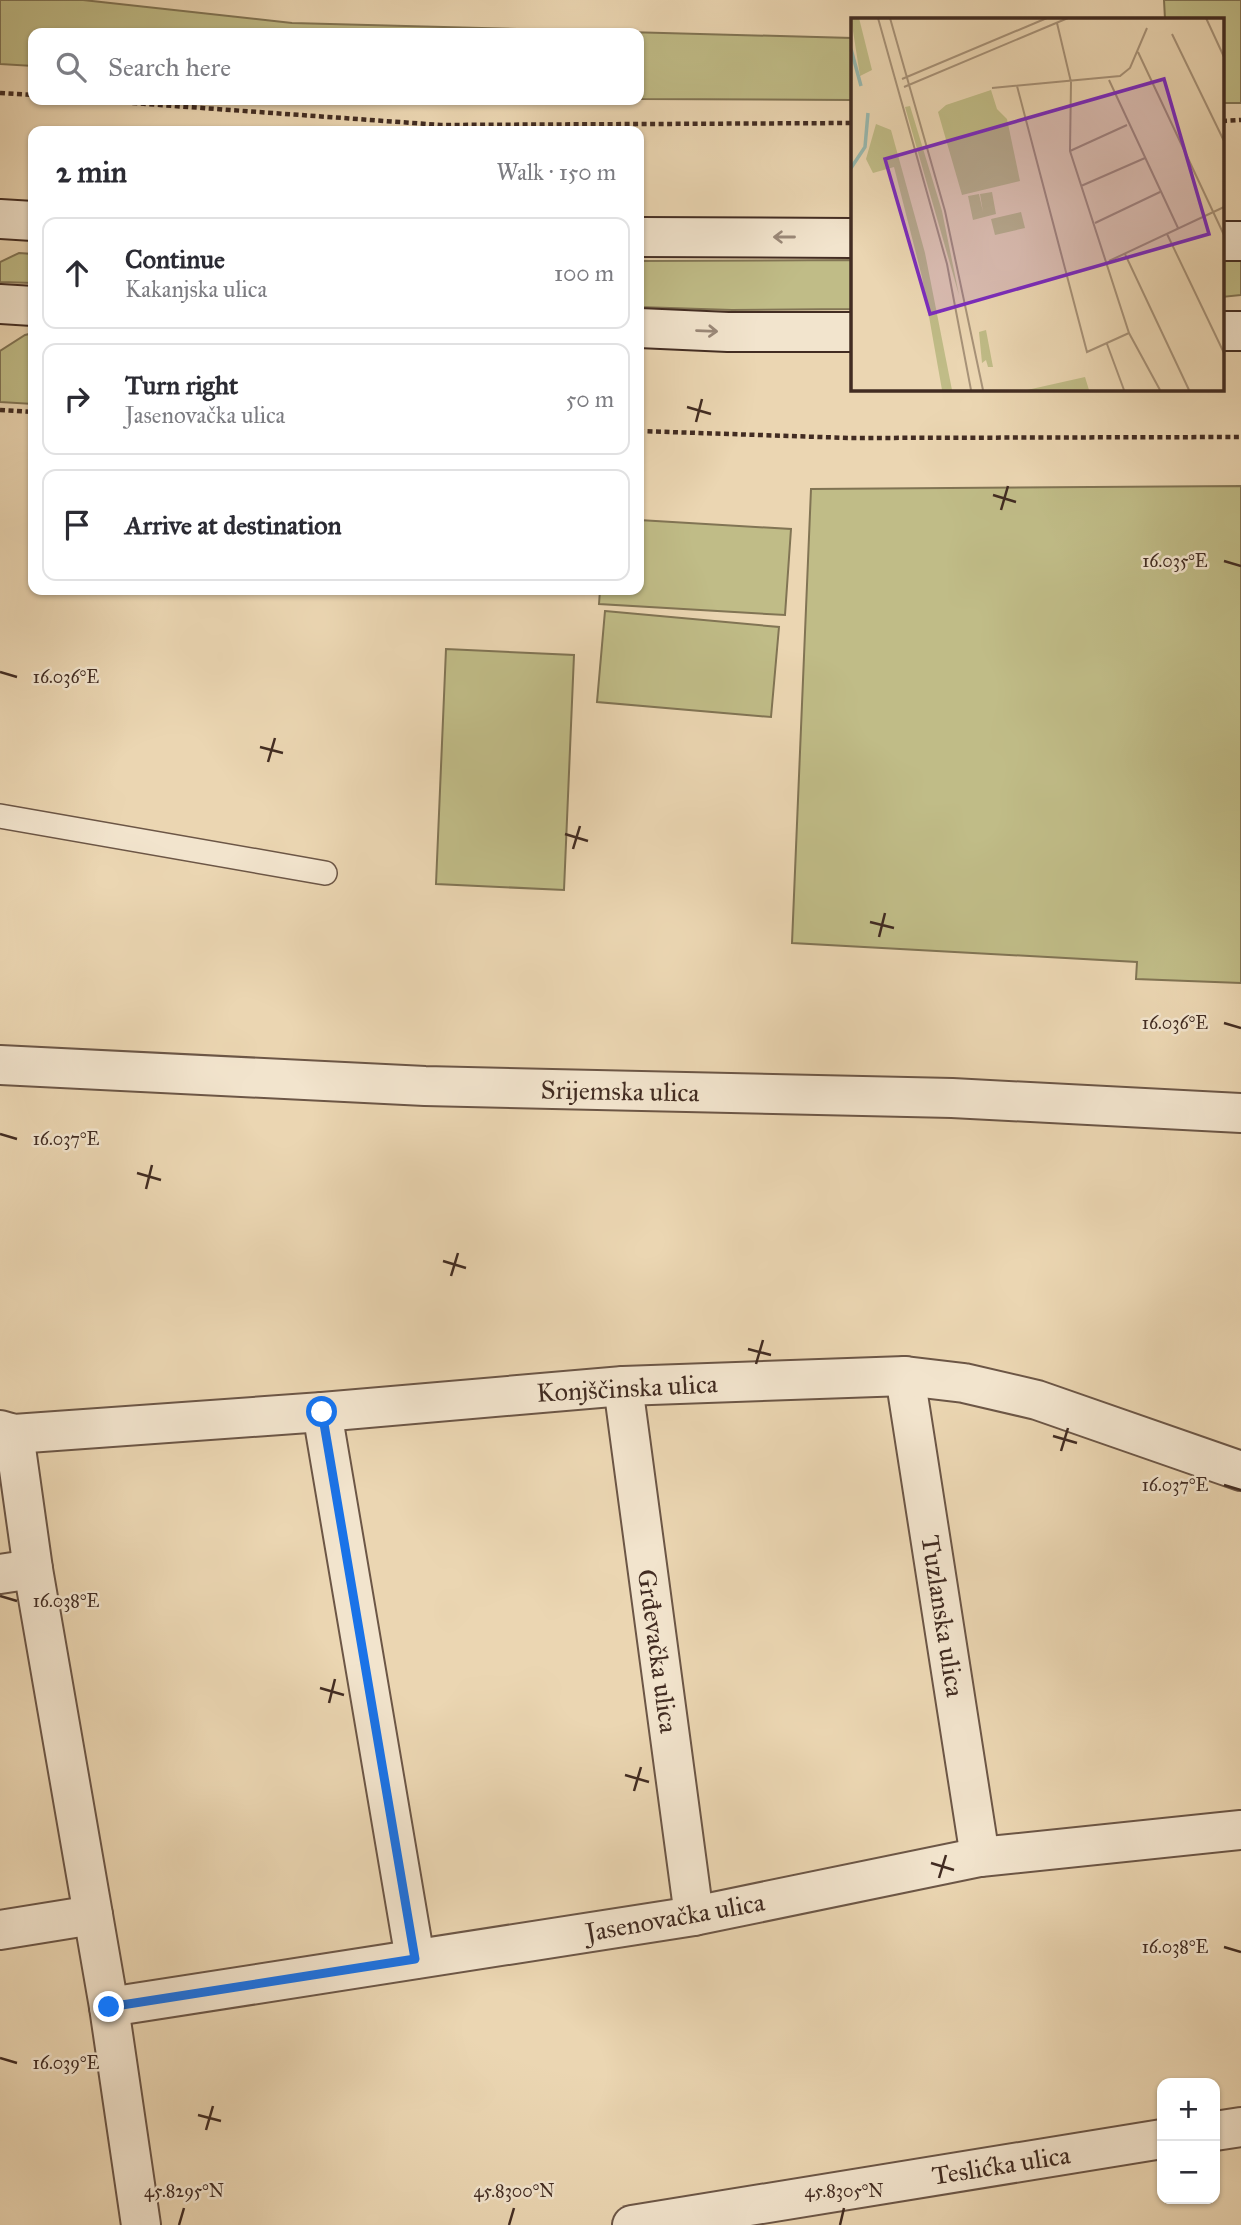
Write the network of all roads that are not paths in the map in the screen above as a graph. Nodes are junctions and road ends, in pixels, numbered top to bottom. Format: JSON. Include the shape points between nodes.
{"nodes":[{"id":1,"x":0,"y":219,"type":"edge"},
{"id":2,"x":28,"y":221,"type":"edge"},
{"id":3,"x":644,"y":237,"type":"edge"},
{"id":4,"x":851,"y":238,"type":"edge"},
{"id":5,"x":0,"y":304,"type":"edge"},
{"id":6,"x":28,"y":306,"type":"edge"},
{"id":7,"x":644,"y":328,"type":"edge"},
{"id":8,"x":851,"y":332,"type":"edge"},
{"id":9,"x":0,"y":816,"type":"edge"},
{"id":10,"x":325,"y":873,"type":"dead end"},
{"id":11,"x":0,"y":1065,"type":"edge"},
{"id":12,"x":1241,"y":1113,"type":"edge"},
{"id":13,"x":905,"y":1376,"type":"junction"},
{"id":14,"x":623,"y":1386,"type":"junction"},
{"id":15,"x":322,"y":1412,"type":"junction"},
{"id":16,"x":7,"y":1432,"type":"edge"},
{"id":17,"x":1241,"y":1471,"type":"edge"},
{"id":18,"x":17,"y":1571,"type":"edge"},
{"id":19,"x":1241,"y":1830,"type":"edge"},
{"id":20,"x":980,"y":1857,"type":"junction"},
{"id":21,"x":93,"y":1914,"type":"junction"},
{"id":22,"x":694,"y":1916,"type":"junction"},
{"id":23,"x":0,"y":1930,"type":"edge"},
{"id":24,"x":415,"y":1959,"type":"junction"},
{"id":25,"x":109,"y":2007,"type":"junction"},
{"id":26,"x":1241,"y":2127,"type":"edge"},
{"id":27,"x":1220,"y":2130,"type":"edge"},
{"id":28,"x":1157,"y":2140,"type":"edge"},
{"id":29,"x":141,"y":2225,"type":"edge"},
{"id":30,"x":632,"y":2225,"type":"edge"}],
"edges":[{"from":1,"to":2,"type":"street"},
{"from":4,"to":3,"type":"street","one_way":true},
{"from":5,"to":6,"type":"street"},
{"from":7,"to":8,"type":"street","one_way":true},
{"from":9,"to":10,"type":"lane"},
{"from":11,"to":12,"type":"street","name":"Srijemska ulica","via":[[425,1086],[952,1098]]},
{"from":13,"to":14,"type":"street","name":"Konjščinska ulica"},
{"from":13,"to":17,"type":"street","name":"Konjščinska ulica","via":[[964,1383],[1037,1400]]},
{"from":13,"to":20,"type":"street","name":"Tuzlanska ulica"},
{"from":14,"to":15,"type":"street","name":"Konjščinska ulica"},
{"from":14,"to":22,"type":"street","name":"Grđevačka ulica"},
{"from":15,"to":16,"type":"street","name":"Konjščinska ulica"},
{"from":15,"to":24,"type":"street"},
{"from":16,"to":18,"type":"street"},
{"from":18,"to":21,"type":"street"},
{"from":19,"to":20,"type":"street","name":"Jasenovačka ulica"},
{"from":20,"to":22,"type":"street","name":"Jasenovačka ulica"},
{"from":21,"to":23,"type":"street"},
{"from":21,"to":25,"type":"street"},
{"from":22,"to":24,"type":"street","name":"Jasenovačka ulica"},
{"from":24,"to":25,"type":"street","name":"Jasenovačka ulica"},
{"from":25,"to":29,"type":"street"},
{"from":26,"to":27,"type":"street"},
{"from":28,"to":30,"type":"street","name":"Teslićka ulica"}]}
